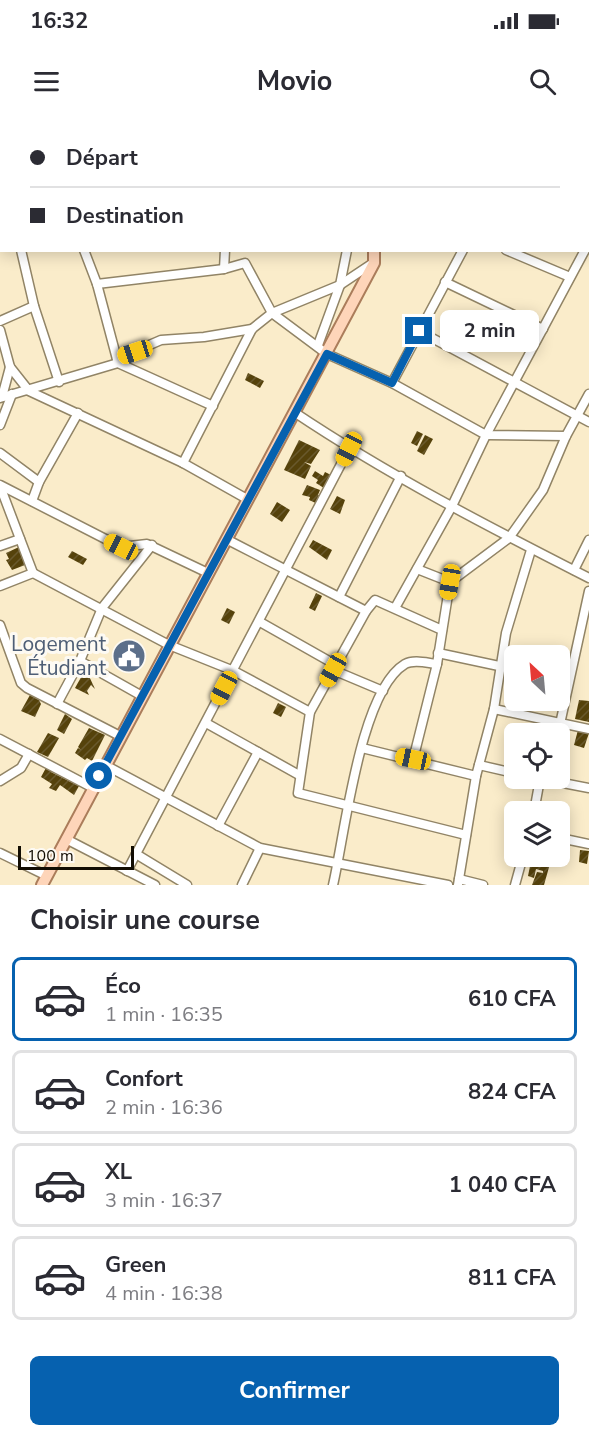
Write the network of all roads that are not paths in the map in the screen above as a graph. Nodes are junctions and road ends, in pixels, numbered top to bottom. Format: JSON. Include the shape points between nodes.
{"nodes":[{"id":1,"x":21,"y":252,"type":"edge"},
{"id":2,"x":85,"y":252,"type":"edge"},
{"id":3,"x":225,"y":252,"type":"edge"},
{"id":4,"x":347,"y":252,"type":"edge"},
{"id":5,"x":374,"y":252,"type":"edge"},
{"id":6,"x":462,"y":252,"type":"edge"},
{"id":7,"x":511,"y":252,"type":"edge"},
{"id":8,"x":584,"y":252,"type":"edge"},
{"id":9,"x":374,"y":263,"type":"junction"},
{"id":10,"x":224,"y":269,"type":"junction"},
{"id":11,"x":570,"y":278,"type":"junction"},
{"id":12,"x":445,"y":282,"type":"junction"},
{"id":13,"x":97,"y":284,"type":"junction"},
{"id":14,"x":340,"y":285,"type":"junction"},
{"id":15,"x":34,"y":306,"type":"junction"},
{"id":16,"x":272,"y":313,"type":"junction"},
{"id":17,"x":0,"y":321,"type":"edge"},
{"id":18,"x":252,"y":328,"type":"junction"},
{"id":19,"x":543,"y":329,"type":"junction"},
{"id":20,"x":0,"y":330,"type":"edge"},
{"id":21,"x":419,"y":331,"type":"junction"},
{"id":22,"x":318,"y":345,"type":"junction"},
{"id":23,"x":327,"y":354,"type":"junction"},
{"id":24,"x":117,"y":361,"type":"junction"},
{"id":25,"x":10,"y":367,"type":"junction"},
{"id":26,"x":59,"y":382,"type":"junction"},
{"id":27,"x":392,"y":383,"type":"junction"},
{"id":28,"x":515,"y":383,"type":"junction"},
{"id":29,"x":28,"y":391,"type":"junction"},
{"id":30,"x":12,"y":394,"type":"junction"},
{"id":31,"x":589,"y":394,"type":"edge"},
{"id":32,"x":1,"y":398,"type":"edge"},
{"id":33,"x":213,"y":406,"type":"junction"},
{"id":34,"x":294,"y":412,"type":"junction"},
{"id":35,"x":78,"y":413,"type":"junction"},
{"id":36,"x":576,"y":415,"type":"junction"},
{"id":37,"x":589,"y":423,"type":"edge"},
{"id":38,"x":0,"y":425,"type":"edge"},
{"id":39,"x":486,"y":435,"type":"junction"},
{"id":40,"x":566,"y":436,"type":"junction"},
{"id":41,"x":349,"y":449,"type":"junction"},
{"id":42,"x":0,"y":453,"type":"edge"},
{"id":43,"x":183,"y":463,"type":"junction"},
{"id":44,"x":401,"y":476,"type":"junction"},
{"id":45,"x":39,"y":482,"type":"junction"},
{"id":46,"x":0,"y":486,"type":"edge"},
{"id":47,"x":247,"y":499,"type":"junction"},
{"id":48,"x":32,"y":501,"type":"junction"},
{"id":49,"x":3,"y":504,"type":"edge"},
{"id":50,"x":452,"y":506,"type":"junction"},
{"id":51,"x":20,"y":538,"type":"junction"},
{"id":52,"x":509,"y":538,"type":"junction"},
{"id":53,"x":226,"y":539,"type":"junction"},
{"id":54,"x":589,"y":540,"type":"edge"},
{"id":55,"x":0,"y":546,"type":"edge"},
{"id":56,"x":152,"y":546,"type":"junction"},
{"id":57,"x":531,"y":550,"type":"junction"},
{"id":58,"x":417,"y":568,"type":"junction"},
{"id":59,"x":288,"y":570,"type":"junction"},
{"id":60,"x":574,"y":570,"type":"junction"},
{"id":61,"x":33,"y":573,"type":"junction"},
{"id":62,"x":208,"y":573,"type":"junction"},
{"id":63,"x":589,"y":578,"type":"edge"},
{"id":64,"x":450,"y":582,"type":"junction"},
{"id":65,"x":0,"y":586,"type":"edge"},
{"id":66,"x":589,"y":591,"type":"edge"},
{"id":67,"x":339,"y":597,"type":"junction"},
{"id":68,"x":102,"y":608,"type":"junction"},
{"id":69,"x":395,"y":608,"type":"junction"},
{"id":70,"x":366,"y":611,"type":"junction"},
{"id":71,"x":260,"y":622,"type":"junction"},
{"id":72,"x":0,"y":625,"type":"edge"},
{"id":73,"x":442,"y":630,"type":"junction"},
{"id":74,"x":169,"y":645,"type":"junction"},
{"id":75,"x":438,"y":653,"type":"junction"},
{"id":76,"x":80,"y":661,"type":"junction"},
{"id":77,"x":436,"y":664,"type":"junction"},
{"id":78,"x":499,"y":666,"type":"junction"},
{"id":79,"x":334,"y":668,"type":"junction"},
{"id":80,"x":234,"y":671,"type":"junction"},
{"id":81,"x":383,"y":691,"type":"junction"},
{"id":82,"x":142,"y":696,"type":"junction"},
{"id":83,"x":57,"y":704,"type":"junction"},
{"id":84,"x":494,"y":709,"type":"junction"},
{"id":85,"x":310,"y":712,"type":"junction"},
{"id":86,"x":206,"y":723,"type":"junction"},
{"id":87,"x":556,"y":723,"type":"edge"},
{"id":88,"x":560,"y":723,"type":"edge"},
{"id":89,"x":570,"y":726,"type":"edge"},
{"id":90,"x":589,"y":729,"type":"edge"},
{"id":91,"x":120,"y":736,"type":"junction"},
{"id":92,"x":0,"y":739,"type":"edge"},
{"id":93,"x":362,"y":748,"type":"junction"},
{"id":94,"x":258,"y":752,"type":"junction"},
{"id":95,"x":29,"y":754,"type":"junction"},
{"id":96,"x":413,"y":759,"type":"junction"},
{"id":97,"x":105,"y":765,"type":"junction"},
{"id":98,"x":479,"y":765,"type":"junction"},
{"id":99,"x":504,"y":771,"type":"edge"},
{"id":100,"x":299,"y":775,"type":"junction"},
{"id":101,"x":476,"y":776,"type":"junction"},
{"id":102,"x":0,"y":781,"type":"edge"},
{"id":103,"x":570,"y":785,"type":"edge"},
{"id":104,"x":93,"y":788,"type":"junction"},
{"id":105,"x":589,"y":788,"type":"edge"},
{"id":106,"x":166,"y":798,"type":"junction"},
{"id":107,"x":350,"y":804,"type":"junction"},
{"id":108,"x":218,"y":826,"type":"junction"},
{"id":109,"x":466,"y":834,"type":"junction"},
{"id":110,"x":66,"y":839,"type":"junction"},
{"id":111,"x":570,"y":840,"type":"edge"},
{"id":112,"x":589,"y":844,"type":"edge"},
{"id":113,"x":260,"y":849,"type":"junction"},
{"id":114,"x":0,"y":853,"type":"edge"},
{"id":115,"x":136,"y":854,"type":"junction"},
{"id":116,"x":338,"y":864,"type":"junction"},
{"id":117,"x":520,"y":867,"type":"edge"},
{"id":118,"x":128,"y":871,"type":"junction"},
{"id":119,"x":45,"y":881,"type":"edge"},
{"id":120,"x":458,"y":882,"type":"edge"},
{"id":121,"x":176,"y":883,"type":"edge"},
{"id":122,"x":155,"y":885,"type":"edge"},
{"id":123,"x":188,"y":885,"type":"edge"},
{"id":124,"x":242,"y":885,"type":"edge"},
{"id":125,"x":333,"y":885,"type":"edge"},
{"id":126,"x":448,"y":885,"type":"edge"},
{"id":127,"x":483,"y":885,"type":"edge"},
{"id":128,"x":515,"y":885,"type":"edge"}],
"edges":[{"from":1,"to":15,"type":"street"},
{"from":2,"to":13,"type":"street"},
{"from":3,"to":10,"type":"street"},
{"from":4,"to":14,"type":"street"},
{"from":5,"to":9,"type":"main road"},
{"from":6,"to":12,"type":"street"},
{"from":7,"to":11,"type":"street"},
{"from":8,"to":11,"type":"street"},
{"from":9,"to":14,"type":"street"},
{"from":9,"to":23,"type":"main road"},
{"from":10,"to":13,"type":"street"},
{"from":10,"to":16,"type":"street","via":[[245,263]]},
{"from":11,"to":19,"type":"street"},
{"from":12,"to":19,"type":"street"},
{"from":12,"to":21,"type":"street"},
{"from":13,"to":24,"type":"street"},
{"from":14,"to":16,"type":"street"},
{"from":14,"to":22,"type":"street"},
{"from":15,"to":17,"type":"street"},
{"from":15,"to":26,"type":"street"},
{"from":16,"to":18,"type":"street"},
{"from":16,"to":22,"type":"street"},
{"from":18,"to":24,"type":"street","via":[[161,340]]},
{"from":18,"to":33,"type":"street"},
{"from":19,"to":28,"type":"street"},
{"from":20,"to":25,"type":"street"},
{"from":21,"to":27,"type":"street"},
{"from":21,"to":28,"type":"street"},
{"from":22,"to":23,"type":"street"},
{"from":23,"to":27,"type":"street"},
{"from":23,"to":34,"type":"main road"},
{"from":24,"to":26,"type":"street"},
{"from":24,"to":33,"type":"street"},
{"from":25,"to":29,"type":"street"},
{"from":25,"to":32,"type":"street"},
{"from":26,"to":29,"type":"street"},
{"from":27,"to":39,"type":"street"},
{"from":28,"to":36,"type":"street"},
{"from":28,"to":39,"type":"street"},
{"from":29,"to":30,"type":"street"},
{"from":29,"to":35,"type":"street"},
{"from":30,"to":32,"type":"street"},
{"from":30,"to":38,"type":"street"},
{"from":31,"to":36,"type":"street"},
{"from":33,"to":43,"type":"street"},
{"from":34,"to":41,"type":"street"},
{"from":34,"to":47,"type":"main road"},
{"from":35,"to":43,"type":"street"},
{"from":35,"to":45,"type":"street"},
{"from":36,"to":37,"type":"street"},
{"from":36,"to":40,"type":"street"},
{"from":39,"to":40,"type":"street"},
{"from":39,"to":50,"type":"street"},
{"from":40,"to":52,"type":"street","via":[[543,490]]},
{"from":41,"to":44,"type":"street"},
{"from":41,"to":59,"type":"street"},
{"from":42,"to":45,"type":"street"},
{"from":43,"to":47,"type":"street"},
{"from":44,"to":50,"type":"street"},
{"from":44,"to":67,"type":"street"},
{"from":45,"to":48,"type":"street"},
{"from":46,"to":48,"type":"street"},
{"from":46,"to":49,"type":"street"},
{"from":47,"to":53,"type":"main road"},
{"from":48,"to":56,"type":"street","via":[[121,547]]},
{"from":49,"to":51,"type":"street"},
{"from":50,"to":52,"type":"street"},
{"from":50,"to":58,"type":"street"},
{"from":51,"to":55,"type":"street"},
{"from":51,"to":61,"type":"street"},
{"from":52,"to":57,"type":"street"},
{"from":52,"to":64,"type":"street"},
{"from":53,"to":59,"type":"street"},
{"from":53,"to":62,"type":"main road"},
{"from":54,"to":60,"type":"street"},
{"from":56,"to":62,"type":"street"},
{"from":56,"to":68,"type":"street"},
{"from":57,"to":60,"type":"street"},
{"from":57,"to":78,"type":"street","via":[[513,603]]},
{"from":58,"to":64,"type":"street"},
{"from":58,"to":69,"type":"street"},
{"from":59,"to":67,"type":"street"},
{"from":59,"to":71,"type":"street"},
{"from":60,"to":63,"type":"street"},
{"from":61,"to":65,"type":"street"},
{"from":61,"to":68,"type":"street"},
{"from":62,"to":74,"type":"main road"},
{"from":64,"to":73,"type":"street"},
{"from":66,"to":88,"type":"street"},
{"from":67,"to":70,"type":"street"},
{"from":68,"to":74,"type":"street"},
{"from":68,"to":76,"type":"street"},
{"from":69,"to":70,"type":"street","via":[[373,600]]},
{"from":69,"to":73,"type":"street"},
{"from":70,"to":79,"type":"street"},
{"from":71,"to":79,"type":"street"},
{"from":71,"to":80,"type":"street"},
{"from":72,"to":83,"type":"street","via":[[21,683]]},
{"from":73,"to":75,"type":"street"},
{"from":74,"to":80,"type":"street"},
{"from":74,"to":82,"type":"main road"},
{"from":75,"to":77,"type":"street"},
{"from":75,"to":78,"type":"street"},
{"from":76,"to":82,"type":"street"},
{"from":76,"to":83,"type":"street"},
{"from":77,"to":81,"type":"street","via":[[404,664]]},
{"from":77,"to":96,"type":"street"},
{"from":78,"to":84,"type":"street"},
{"from":79,"to":81,"type":"street"},
{"from":79,"to":85,"type":"street"},
{"from":80,"to":85,"type":"street"},
{"from":80,"to":86,"type":"street"},
{"from":81,"to":93,"type":"street","via":[[366,728]]},
{"from":82,"to":91,"type":"main road"},
{"from":83,"to":91,"type":"street"},
{"from":84,"to":87,"type":"street"},
{"from":84,"to":98,"type":"street"},
{"from":85,"to":100,"type":"street"},
{"from":86,"to":94,"type":"street"},
{"from":86,"to":106,"type":"street"},
{"from":89,"to":90,"type":"street"},
{"from":91,"to":97,"type":"main road"},
{"from":92,"to":95,"type":"street"},
{"from":93,"to":96,"type":"street"},
{"from":93,"to":107,"type":"street"},
{"from":94,"to":100,"type":"street"},
{"from":94,"to":108,"type":"street"},
{"from":95,"to":102,"type":"street","via":[[21,768]]},
{"from":95,"to":104,"type":"street"},
{"from":96,"to":101,"type":"street"},
{"from":97,"to":104,"type":"main road"},
{"from":97,"to":106,"type":"street"},
{"from":98,"to":99,"type":"street"},
{"from":98,"to":101,"type":"street"},
{"from":100,"to":107,"type":"street","via":[[299,794]]},
{"from":101,"to":109,"type":"street"},
{"from":103,"to":105,"type":"street"},
{"from":104,"to":110,"type":"main road"},
{"from":106,"to":108,"type":"street"},
{"from":106,"to":115,"type":"street"},
{"from":107,"to":109,"type":"street"},
{"from":107,"to":116,"type":"street"},
{"from":108,"to":113,"type":"street"},
{"from":109,"to":120,"type":"street"},
{"from":110,"to":118,"type":"street"},
{"from":110,"to":119,"type":"main road"},
{"from":111,"to":112,"type":"street"},
{"from":113,"to":116,"type":"street"},
{"from":113,"to":124,"type":"street"},
{"from":114,"to":119,"type":"street"},
{"from":115,"to":118,"type":"street"},
{"from":115,"to":121,"type":"street"},
{"from":116,"to":125,"type":"street"},
{"from":116,"to":126,"type":"street"},
{"from":117,"to":128,"type":"street"},
{"from":118,"to":122,"type":"street"},
{"from":120,"to":127,"type":"street"},
{"from":121,"to":123,"type":"street"}]}
